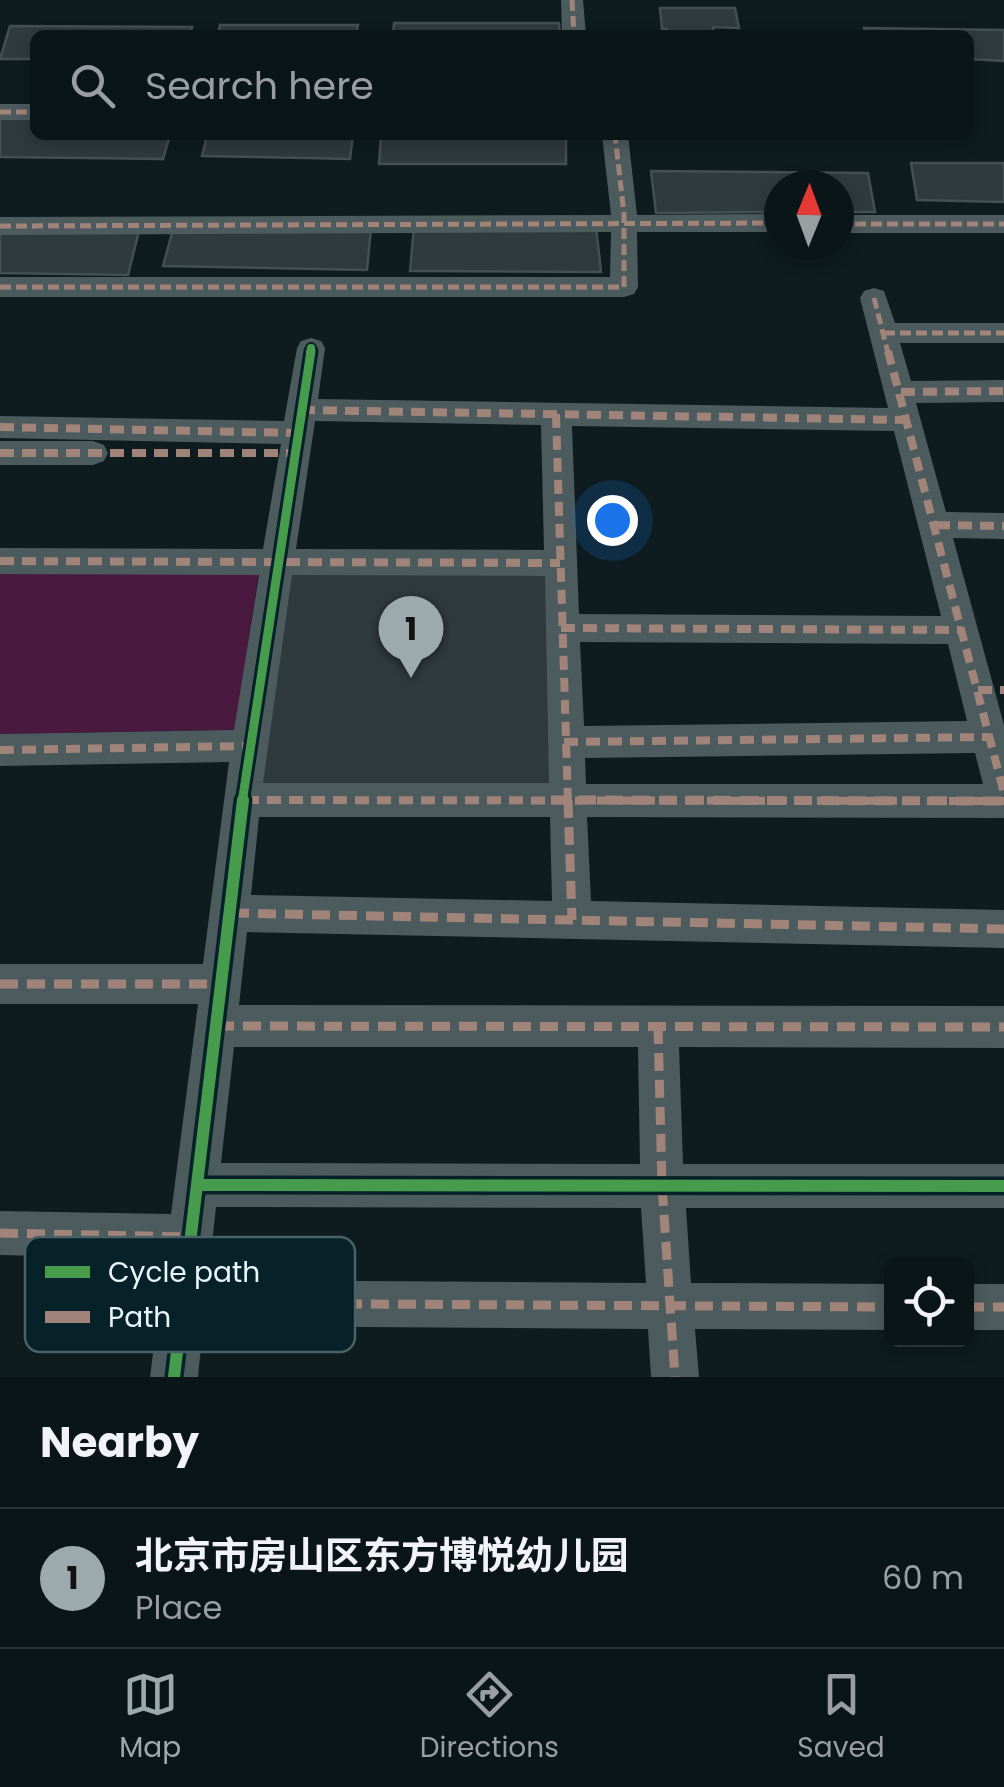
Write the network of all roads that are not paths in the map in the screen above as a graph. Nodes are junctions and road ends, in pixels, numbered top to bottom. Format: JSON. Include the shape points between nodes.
{"nodes":[{"id":1,"x":572,"y":0,"type":"edge"},
{"id":2,"x":574,"y":30,"type":"edge"},
{"id":3,"x":0,"y":112,"type":"edge"},
{"id":4,"x":30,"y":112,"type":"edge"},
{"id":5,"x":616,"y":140,"type":"edge"},
{"id":6,"x":624,"y":223,"type":"junction"},
{"id":7,"x":764,"y":224,"type":"edge"},
{"id":8,"x":854,"y":224,"type":"edge"},
{"id":9,"x":1004,"y":224,"type":"edge"},
{"id":10,"x":0,"y":226,"type":"edge"},
{"id":11,"x":0,"y":287,"type":"edge"},
{"id":12,"x":874,"y":298,"type":"dead end"},
{"id":13,"x":884,"y":333,"type":"junction"},
{"id":14,"x":1004,"y":333,"type":"edge"},
{"id":15,"x":311,"y":348,"type":"dead end"},
{"id":16,"x":1004,"y":391,"type":"edge"},
{"id":17,"x":905,"y":406,"type":"junction"},
{"id":18,"x":556,"y":414,"type":"junction"},
{"id":19,"x":0,"y":427,"type":"edge"},
{"id":20,"x":297,"y":432,"type":"junction"},
{"id":21,"x":0,"y":453,"type":"edge"},
{"id":22,"x":936,"y":525,"type":"junction"},
{"id":23,"x":1004,"y":526,"type":"edge"},
{"id":24,"x":276,"y":560,"type":"junction"},
{"id":25,"x":0,"y":561,"type":"edge"},
{"id":26,"x":560,"y":563,"type":"junction"},
{"id":27,"x":561,"y":628,"type":"junction"},
{"id":28,"x":962,"y":630,"type":"junction"},
{"id":29,"x":991,"y":690,"type":"edge"},
{"id":30,"x":990,"y":737,"type":"junction"},
{"id":31,"x":564,"y":742,"type":"junction"},
{"id":32,"x":249,"y":746,"type":"junction"},
{"id":33,"x":0,"y":750,"type":"edge"},
{"id":34,"x":1004,"y":793,"type":"edge"},
{"id":35,"x":245,"y":800,"type":"junction"},
{"id":36,"x":566,"y":800,"type":"junction"},
{"id":37,"x":1004,"y":801,"type":"edge"},
{"id":38,"x":231,"y":913,"type":"junction"},
{"id":39,"x":572,"y":920,"type":"junction"},
{"id":40,"x":1004,"y":929,"type":"edge"},
{"id":41,"x":0,"y":984,"type":"edge"},
{"id":42,"x":222,"y":984,"type":"junction"},
{"id":43,"x":216,"y":1026,"type":"junction"},
{"id":44,"x":658,"y":1026,"type":"junction"},
{"id":45,"x":1004,"y":1027,"type":"edge"},
{"id":46,"x":197,"y":1186,"type":"junction"},
{"id":47,"x":662,"y":1186,"type":"junction"},
{"id":48,"x":1004,"y":1186,"type":"edge"},
{"id":49,"x":0,"y":1233,"type":"edge"},
{"id":50,"x":190,"y":1237,"type":"joint"},
{"id":51,"x":355,"y":1304,"type":"edge"},
{"id":52,"x":670,"y":1306,"type":"junction"},
{"id":53,"x":884,"y":1307,"type":"edge"},
{"id":54,"x":974,"y":1307,"type":"edge"},
{"id":55,"x":1004,"y":1308,"type":"edge"},
{"id":56,"x":177,"y":1352,"type":"edge"},
{"id":57,"x":174,"y":1377,"type":"edge"},
{"id":58,"x":674,"y":1377,"type":"edge"}],
"edges":[{"from":1,"to":2,"type":"street"},
{"from":3,"to":4,"type":"street"},
{"from":5,"to":6,"type":"street"},
{"from":6,"to":7,"type":"street"},
{"from":6,"to":10,"type":"street"},
{"from":6,"to":11,"type":"street","via":[[624,287]]},
{"from":8,"to":9,"type":"street"},
{"from":12,"to":13,"type":"street"},
{"from":13,"to":14,"type":"street"},
{"from":13,"to":17,"type":"street"},
{"from":15,"to":20,"type":"street"},
{"from":16,"to":17,"type":"street"},
{"from":17,"to":18,"type":"street"},
{"from":17,"to":22,"type":"street"},
{"from":18,"to":20,"type":"street"},
{"from":18,"to":26,"type":"street"},
{"from":19,"to":20,"type":"street"},
{"from":20,"to":21,"type":"street"},
{"from":20,"to":24,"type":"street"},
{"from":22,"to":23,"type":"street"},
{"from":22,"to":28,"type":"street"},
{"from":24,"to":25,"type":"street"},
{"from":24,"to":26,"type":"street"},
{"from":24,"to":32,"type":"street"},
{"from":26,"to":27,"type":"street"},
{"from":27,"to":28,"type":"street"},
{"from":27,"to":31,"type":"street"},
{"from":28,"to":29,"type":"street"},
{"from":29,"to":30,"type":"street"},
{"from":30,"to":31,"type":"street"},
{"from":30,"to":34,"type":"street"},
{"from":31,"to":36,"type":"street"},
{"from":32,"to":33,"type":"street"},
{"from":32,"to":35,"type":"street"},
{"from":35,"to":36,"type":"street"},
{"from":35,"to":38,"type":"street"},
{"from":36,"to":37,"type":"street"},
{"from":36,"to":39,"type":"street"},
{"from":38,"to":39,"type":"street"},
{"from":38,"to":42,"type":"street"},
{"from":39,"to":40,"type":"street"},
{"from":41,"to":42,"type":"street"},
{"from":42,"to":43,"type":"street"},
{"from":43,"to":44,"type":"street"},
{"from":43,"to":46,"type":"street"},
{"from":44,"to":45,"type":"street"},
{"from":44,"to":47,"type":"street"},
{"from":46,"to":47,"type":"street"},
{"from":46,"to":50,"type":"street"},
{"from":47,"to":48,"type":"street"},
{"from":47,"to":52,"type":"street"},
{"from":49,"to":50,"type":"street"},
{"from":51,"to":52,"type":"street"},
{"from":52,"to":53,"type":"street"},
{"from":52,"to":58,"type":"street"},
{"from":54,"to":55,"type":"street"},
{"from":56,"to":57,"type":"street"}]}
